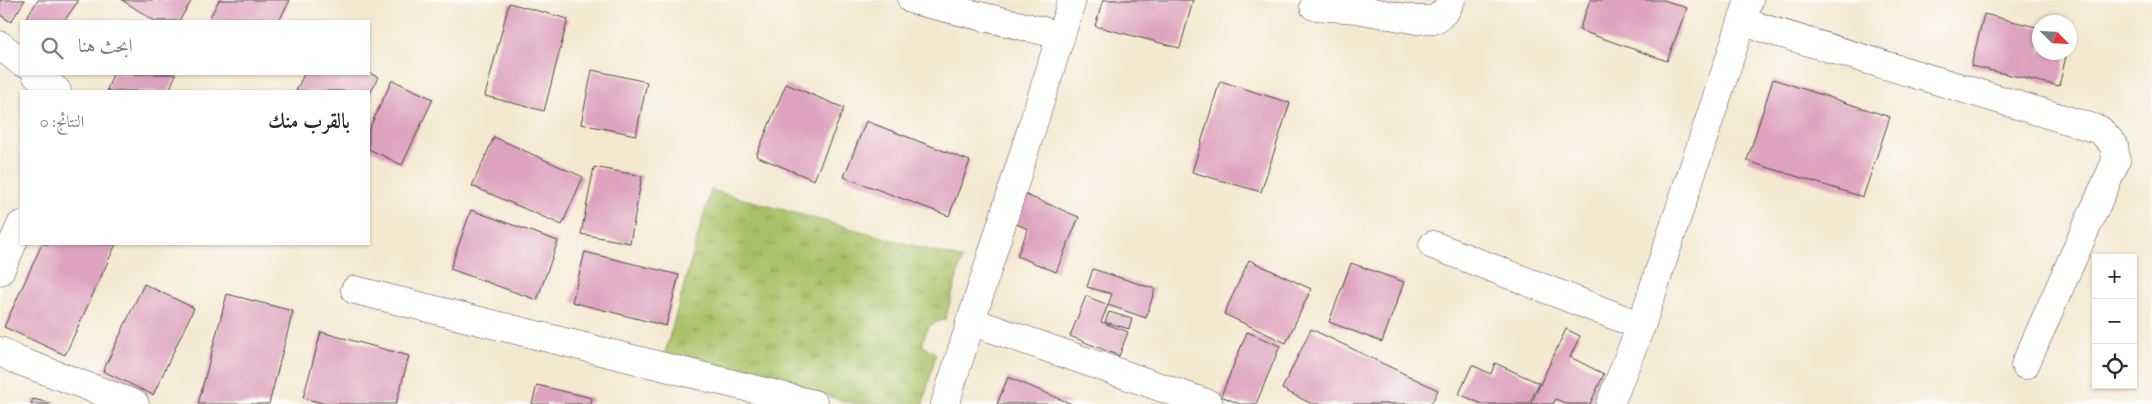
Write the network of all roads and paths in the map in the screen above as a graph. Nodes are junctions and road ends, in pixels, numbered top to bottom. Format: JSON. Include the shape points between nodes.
{"nodes":[{"id":1,"x":912,"y":0,"type":"edge"},
{"id":2,"x":1072,"y":0,"type":"edge"},
{"id":3,"x":1451,"y":0,"type":"edge"},
{"id":4,"x":1314,"y":6,"type":"dead end"},
{"id":5,"x":1746,"y":11,"type":"edge"},
{"id":6,"x":1060,"y":34,"type":"junction"},
{"id":7,"x":0,"y":45,"type":"edge"},
{"id":8,"x":20,"y":61,"type":"edge"},
{"id":9,"x":37,"y":75,"type":"edge"},
{"id":10,"x":56,"y":90,"type":"edge"},
{"id":11,"x":20,"y":227,"type":"edge"},
{"id":12,"x":1433,"y":245,"type":"dead end"},
{"id":13,"x":0,"y":272,"type":"edge"},
{"id":14,"x":355,"y":290,"type":"dead end"},
{"id":15,"x":970,"y":321,"type":"junction"},
{"id":16,"x":1641,"y":326,"type":"junction"},
{"id":17,"x":0,"y":352,"type":"edge"},
{"id":18,"x":2025,"y":365,"type":"dead end"},
{"id":19,"x":135,"y":404,"type":"edge"},
{"id":20,"x":814,"y":404,"type":"edge"},
{"id":21,"x":945,"y":404,"type":"edge"},
{"id":22,"x":1208,"y":404,"type":"edge"},
{"id":23,"x":1610,"y":404,"type":"edge"}],
"edges":[{"from":1,"to":6,"type":"street"},
{"from":2,"to":6,"type":"street"},
{"from":3,"to":4,"type":"street","via":[[1436,19],[1417,20],[1356,9]]},
{"from":5,"to":16,"type":"street"},
{"from":5,"to":18,"type":"street","via":[[2100,130],[2114,144],[2116,161]]},
{"from":6,"to":15,"type":"street"},
{"from":7,"to":8,"type":"street"},
{"from":9,"to":10,"type":"street"},
{"from":11,"to":13,"type":"street"},
{"from":12,"to":16,"type":"street"},
{"from":14,"to":20,"type":"street"},
{"from":15,"to":21,"type":"street"},
{"from":15,"to":22,"type":"street"},
{"from":16,"to":23,"type":"street"},
{"from":17,"to":19,"type":"street"}]}
